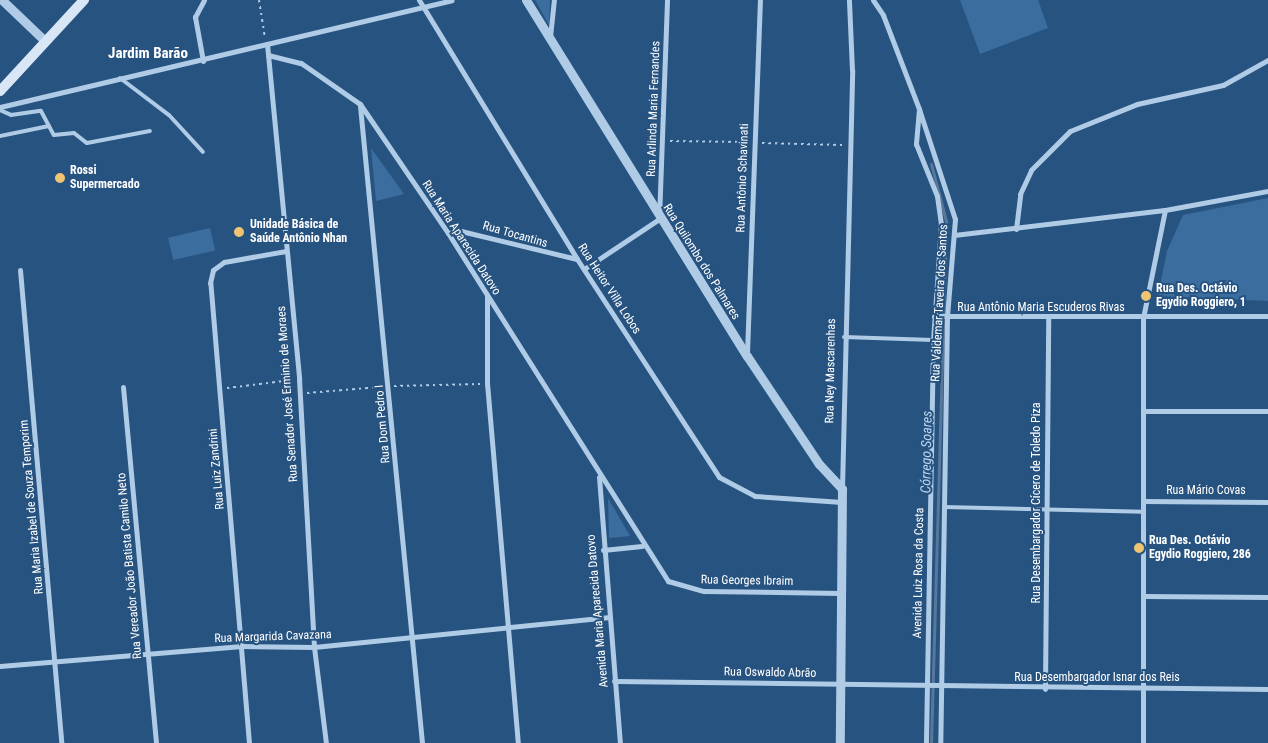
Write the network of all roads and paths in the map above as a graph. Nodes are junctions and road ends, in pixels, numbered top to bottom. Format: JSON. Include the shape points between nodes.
{"nodes":[{"id":1,"x":2,"y":0,"type":"edge"},
{"id":2,"x":84,"y":0,"type":"edge"},
{"id":3,"x":204,"y":0,"type":"edge"},
{"id":4,"x":259,"y":0,"type":"edge"},
{"id":5,"x":419,"y":0,"type":"edge"},
{"id":6,"x":452,"y":0,"type":"edge"},
{"id":7,"x":526,"y":0,"type":"edge"},
{"id":8,"x":554,"y":0,"type":"edge"},
{"id":9,"x":667,"y":0,"type":"edge"},
{"id":10,"x":760,"y":0,"type":"edge"},
{"id":11,"x":849,"y":0,"type":"edge"},
{"id":12,"x":873,"y":0,"type":"edge"},
{"id":13,"x":423,"y":6,"type":"junction"},
{"id":14,"x":45,"y":40,"type":"junction"},
{"id":15,"x":550,"y":41,"type":"junction"},
{"id":16,"x":267,"y":44,"type":"junction"},
{"id":17,"x":268,"y":55,"type":"junction"},
{"id":18,"x":1268,"y":60,"type":"edge"},
{"id":19,"x":203,"y":61,"type":"junction"},
{"id":20,"x":120,"y":78,"type":"junction"},
{"id":21,"x":0,"y":91,"type":"edge"},
{"id":22,"x":360,"y":104,"type":"junction"},
{"id":23,"x":0,"y":108,"type":"edge"},
{"id":24,"x":919,"y":108,"type":"junction"},
{"id":25,"x":49,"y":126,"type":"junction"},
{"id":26,"x":150,"y":131,"type":"dead end"},
{"id":27,"x":0,"y":136,"type":"edge"},
{"id":28,"x":203,"y":152,"type":"dead end"},
{"id":29,"x":1268,"y":191,"type":"edge"},
{"id":30,"x":1165,"y":210,"type":"junction"},
{"id":31,"x":659,"y":219,"type":"junction"},
{"id":32,"x":1016,"y":228,"type":"junction"},
{"id":33,"x":448,"y":233,"type":"junction"},
{"id":34,"x":954,"y":235,"type":"junction"},
{"id":35,"x":286,"y":251,"type":"junction"},
{"id":36,"x":577,"y":260,"type":"junction"},
{"id":37,"x":584,"y":269,"type":"junction"},
{"id":38,"x":20,"y":270,"type":"dead end"},
{"id":39,"x":487,"y":295,"type":"junction"},
{"id":40,"x":936,"y":316,"type":"junction"},
{"id":41,"x":1268,"y":316,"type":"edge"},
{"id":42,"x":946,"y":317,"type":"junction"},
{"id":43,"x":1048,"y":317,"type":"junction"},
{"id":44,"x":1143,"y":318,"type":"junction"},
{"id":45,"x":844,"y":336,"type":"junction"},
{"id":46,"x":933,"y":340,"type":"junction"},
{"id":47,"x":747,"y":356,"type":"junction"},
{"id":48,"x":299,"y":379,"type":"junction"},
{"id":49,"x":487,"y":383,"type":"junction"},
{"id":50,"x":390,"y":386,"type":"junction"},
{"id":51,"x":123,"y":387,"type":"dead end"},
{"id":52,"x":220,"y":389,"type":"junction"},
{"id":53,"x":300,"y":394,"type":"junction"},
{"id":54,"x":1143,"y":411,"type":"junction"},
{"id":55,"x":1268,"y":411,"type":"edge"},
{"id":56,"x":599,"y":476,"type":"junction"},
{"id":57,"x":842,"y":489,"type":"junction"},
{"id":58,"x":1143,"y":501,"type":"junction"},
{"id":59,"x":842,"y":502,"type":"junction"},
{"id":60,"x":1268,"y":502,"type":"edge"},
{"id":61,"x":944,"y":508,"type":"junction"},
{"id":62,"x":1047,"y":510,"type":"junction"},
{"id":63,"x":1143,"y":512,"type":"junction"},
{"id":64,"x":642,"y":546,"type":"junction"},
{"id":65,"x":603,"y":550,"type":"junction"},
{"id":66,"x":841,"y":593,"type":"junction"},
{"id":67,"x":1144,"y":596,"type":"junction"},
{"id":68,"x":1268,"y":597,"type":"edge"},
{"id":69,"x":607,"y":617,"type":"junction"},
{"id":70,"x":510,"y":626,"type":"junction"},
{"id":71,"x":413,"y":637,"type":"junction"},
{"id":72,"x":242,"y":646,"type":"junction"},
{"id":73,"x":314,"y":647,"type":"junction"},
{"id":74,"x":149,"y":653,"type":"junction"},
{"id":75,"x":56,"y":662,"type":"junction"},
{"id":76,"x":0,"y":666,"type":"edge"},
{"id":77,"x":614,"y":681,"type":"junction"},
{"id":78,"x":841,"y":684,"type":"junction"},
{"id":79,"x":927,"y":687,"type":"junction"},
{"id":80,"x":938,"y":687,"type":"junction"},
{"id":81,"x":1144,"y":687,"type":"junction"},
{"id":82,"x":1045,"y":689,"type":"junction"},
{"id":83,"x":1268,"y":689,"type":"edge"},
{"id":84,"x":61,"y":743,"type":"edge"},
{"id":85,"x":156,"y":743,"type":"edge"},
{"id":86,"x":249,"y":743,"type":"edge"},
{"id":87,"x":326,"y":743,"type":"edge"},
{"id":88,"x":422,"y":743,"type":"edge"},
{"id":89,"x":518,"y":743,"type":"edge"},
{"id":90,"x":620,"y":743,"type":"edge"},
{"id":91,"x":840,"y":743,"type":"edge"},
{"id":92,"x":926,"y":743,"type":"edge"},
{"id":93,"x":940,"y":743,"type":"edge"},
{"id":94,"x":1142,"y":743,"type":"edge"}],
"edges":[{"from":1,"to":14,"type":"street"},
{"from":2,"to":14,"type":"main road"},
{"from":3,"to":19,"type":"street","via":[[195,17]]},
{"from":4,"to":16,"type":"path"},
{"from":5,"to":13,"type":"street","name":"Rua Heitor Villa Lobos"},
{"from":6,"to":13,"type":"street"},
{"from":7,"to":15,"type":"street","name":"Rua Quilombo dos Palmares"},
{"from":8,"to":15,"type":"street"},
{"from":9,"to":31,"type":"street","name":"Rua Arlinda Maria Fernandes"},
{"from":10,"to":47,"type":"street","name":"Rua Antônio Schavinati"},
{"from":11,"to":45,"type":"street","name":"Rua Ney Mascarenhas","via":[[852,98]]},
{"from":12,"to":24,"type":"street","name":"Rua Valdemar Taveira dos Santos","via":[[883,15]]},
{"from":13,"to":16,"type":"street"},
{"from":13,"to":36,"type":"street","name":"Rua Heitor Villa Lobos"},
{"from":14,"to":21,"type":"main road"},
{"from":15,"to":31,"type":"street","name":"Rua Quilombo dos Palmares"},
{"from":16,"to":17,"type":"street","name":"Rua Senador José Erminio de Moraes"},
{"from":16,"to":19,"type":"street"},
{"from":17,"to":22,"type":"street","name":"Rua Maria Aparecida Datovo","via":[[302,63]]},
{"from":17,"to":35,"type":"street","name":"Rua Senador José Erminio de Moraes"},
{"from":18,"to":32,"type":"street","via":[[1223,85],[1137,104],[1070,131],[1031,170],[1020,194]]},
{"from":19,"to":20,"type":"street"},
{"from":20,"to":23,"type":"street"},
{"from":20,"to":28,"type":"lane","via":[[169,115]]},
{"from":22,"to":33,"type":"street","name":"Rua Maria Aparecida Datovo"},
{"from":22,"to":50,"type":"street","name":"Rua Dom Pedro I"},
{"from":23,"to":25,"type":"lane","via":[[11,115],[41,111]]},
{"from":24,"to":34,"type":"street","name":"Rua Valdemar Taveira dos Santos","via":[[953,209]]},
{"from":24,"to":40,"type":"street","name":"Avenida Luiz Rosa da Costa","via":[[916,144],[936,196],[941,224]]},
{"from":25,"to":26,"type":"lane","via":[[54,135],[74,133],[87,142]]},
{"from":25,"to":27,"type":"lane"},
{"from":29,"to":30,"type":"street"},
{"from":30,"to":32,"type":"street"},
{"from":30,"to":44,"type":"street"},
{"from":31,"to":37,"type":"street"},
{"from":31,"to":47,"type":"street","name":"Rua Quilombo dos Palmares"},
{"from":32,"to":34,"type":"street"},
{"from":33,"to":36,"type":"street","name":"Rua Tocantins","via":[[461,231]]},
{"from":33,"to":39,"type":"street","name":"Rua Maria Aparecida Datovo"},
{"from":34,"to":42,"type":"street","name":"Rua Valdemar Taveira dos Santos"},
{"from":35,"to":48,"type":"street","name":"Rua Senador José Erminio de Moraes"},
{"from":35,"to":52,"type":"street","name":"Rua Luiz Zandrini","via":[[224,262],[211,276]]},
{"from":36,"to":37,"type":"street","name":"Rua Heitor Villa Lobos"},
{"from":37,"to":59,"type":"street","name":"Rua Heitor Villa Lobos","via":[[719,477],[755,496]]},
{"from":38,"to":75,"type":"street","name":"Rua Maria Izabel de Souza Temporim"},
{"from":39,"to":49,"type":"street"},
{"from":39,"to":56,"type":"street","name":"Rua Maria Aparecida Datovo"},
{"from":40,"to":42,"type":"street","name":"Rua Antônio Maria Escuderos Rivas"},
{"from":40,"to":46,"type":"street","name":"Avenida Luiz Rosa da Costa"},
{"from":41,"to":44,"type":"street","name":"Rua Antônio Maria Escuderos Rivas"},
{"from":42,"to":43,"type":"street","name":"Rua Antônio Maria Escuderos Rivas"},
{"from":42,"to":61,"type":"street","name":"Rua Valdemar Taveira dos Santos"},
{"from":43,"to":44,"type":"street","name":"Rua Antônio Maria Escuderos Rivas"},
{"from":43,"to":62,"type":"street","name":"Rua Desembargador Cícero de Toledo Piza"},
{"from":44,"to":54,"type":"street"},
{"from":45,"to":46,"type":"lane"},
{"from":45,"to":57,"type":"street","name":"Rua Ney Mascarenhas"},
{"from":46,"to":79,"type":"street","name":"Avenida Luiz Rosa da Costa"},
{"from":47,"to":57,"type":"street","name":"Rua Quilombo dos Palmares","via":[[819,464]]},
{"from":48,"to":52,"type":"path"},
{"from":48,"to":53,"type":"street","name":"Rua Senador José Erminio de Moraes"},
{"from":49,"to":50,"type":"path"},
{"from":49,"to":70,"type":"street"},
{"from":50,"to":53,"type":"path"},
{"from":50,"to":71,"type":"street","name":"Rua Dom Pedro I"},
{"from":51,"to":74,"type":"street","name":"Rua Vereador João Batista Camilo Neto"},
{"from":52,"to":72,"type":"street","name":"Rua Luiz Zandrini"},
{"from":53,"to":73,"type":"street","name":"Rua Senador José Erminio de Moraes"},
{"from":54,"to":55,"type":"street"},
{"from":54,"to":58,"type":"street"},
{"from":56,"to":64,"type":"street","name":"Rua Georges Ibraim"},
{"from":56,"to":65,"type":"street","name":"Avenida Maria Aparecida Datovo"},
{"from":57,"to":59,"type":"street","name":"Rua Ney Mascarenhas"},
{"from":58,"to":60,"type":"street","name":"Rua Mário Covas"},
{"from":58,"to":63,"type":"street"},
{"from":59,"to":66,"type":"street","name":"Rua Ney Mascarenhas"},
{"from":61,"to":62,"type":"lane"},
{"from":61,"to":80,"type":"street","name":"Rua Valdemar Taveira dos Santos"},
{"from":62,"to":63,"type":"lane"},
{"from":62,"to":82,"type":"street","name":"Rua Desembargador Cícero de Toledo Piza"},
{"from":63,"to":67,"type":"street"},
{"from":64,"to":65,"type":"street"},
{"from":64,"to":66,"type":"street","name":"Rua Georges Ibraim","via":[[668,581],[692,590]]},
{"from":65,"to":69,"type":"street","name":"Avenida Maria Aparecida Datovo"},
{"from":66,"to":78,"type":"street","name":"Rua Ney Mascarenhas"},
{"from":67,"to":68,"type":"street"},
{"from":67,"to":81,"type":"street"},
{"from":69,"to":70,"type":"street","name":"Rua Margarida Cavazana"},
{"from":69,"to":77,"type":"street","name":"Avenida Maria Aparecida Datovo"},
{"from":70,"to":71,"type":"street","name":"Rua Margarida Cavazana"},
{"from":70,"to":89,"type":"street"},
{"from":71,"to":73,"type":"street","name":"Rua Margarida Cavazana"},
{"from":71,"to":88,"type":"street","name":"Rua Dom Pedro I"},
{"from":72,"to":73,"type":"street","name":"Rua Margarida Cavazana"},
{"from":72,"to":74,"type":"street","name":"Rua Margarida Cavazana"},
{"from":72,"to":86,"type":"street","name":"Rua Luiz Zandrini"},
{"from":73,"to":87,"type":"street","name":"Rua Senador José Erminio de Moraes"},
{"from":74,"to":75,"type":"street","name":"Rua Margarida Cavazana"},
{"from":74,"to":85,"type":"street","name":"Rua Vereador João Batista Camilo Neto"},
{"from":75,"to":76,"type":"street","name":"Rua Margarida Cavazana"},
{"from":75,"to":84,"type":"street","name":"Rua Maria Izabel de Souza Temporim"},
{"from":77,"to":78,"type":"street","name":"Rua Oswaldo Abrão"},
{"from":77,"to":90,"type":"street","name":"Avenida Maria Aparecida Datovo"},
{"from":78,"to":79,"type":"street","name":"Rua Oswaldo Abrão"},
{"from":78,"to":91,"type":"street","name":"Rua Ney Mascarenhas"},
{"from":79,"to":80,"type":"street","name":"Rua Desembargador Isnar dos Reis"},
{"from":79,"to":92,"type":"street","name":"Avenida Luiz Rosa da Costa"},
{"from":80,"to":82,"type":"street","name":"Rua Desembargador Isnar dos Reis"},
{"from":80,"to":93,"type":"street","name":"Rua Valdemar Taveira dos Santos"},
{"from":81,"to":82,"type":"street","name":"Rua Desembargador Isnar dos Reis"},
{"from":81,"to":83,"type":"street","name":"Rua Desembargador Isnar dos Reis"},
{"from":81,"to":94,"type":"street"}]}
